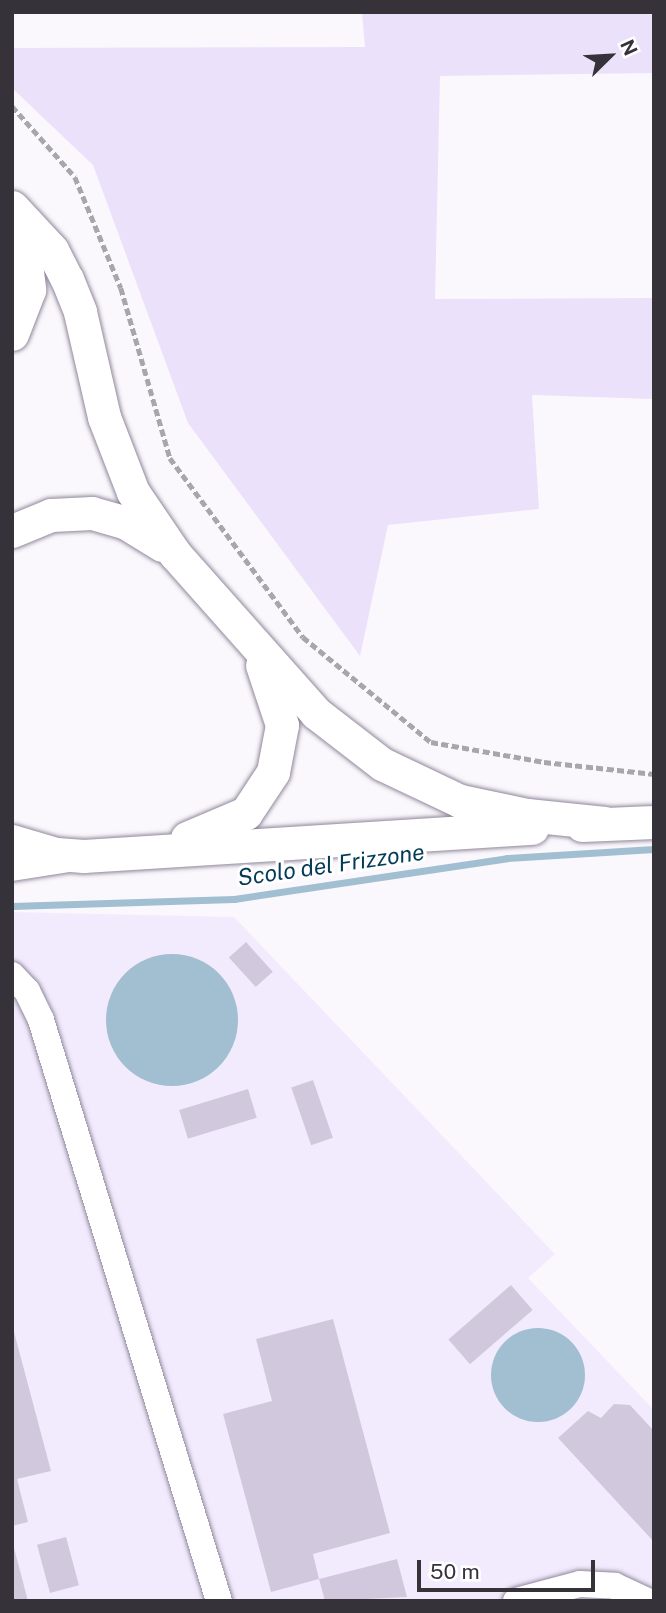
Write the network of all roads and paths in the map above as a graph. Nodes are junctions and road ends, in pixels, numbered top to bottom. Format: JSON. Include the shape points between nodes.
{"nodes":[{"id":1,"x":12,"y":106,"type":"edge"},
{"id":2,"x":12,"y":207,"type":"edge"},
{"id":3,"x":12,"y":227,"type":"edge"},
{"id":4,"x":12,"y":334,"type":"edge"},
{"id":5,"x":12,"y":531,"type":"edge"},
{"id":6,"x":176,"y":554,"type":"junction"},
{"id":7,"x":252,"y":645,"type":"junction"},
{"id":8,"x":654,"y":774,"type":"edge"},
{"id":9,"x":654,"y":822,"type":"edge"},
{"id":10,"x":605,"y":823,"type":"junction"},
{"id":11,"x":12,"y":841,"type":"edge"},
{"id":12,"x":140,"y":849,"type":"junction"},
{"id":13,"x":84,"y":856,"type":"junction"},
{"id":14,"x":12,"y":868,"type":"edge"},
{"id":15,"x":12,"y":975,"type":"edge"},
{"id":16,"x":219,"y":1601,"type":"edge"},
{"id":17,"x":516,"y":1601,"type":"edge"},
{"id":18,"x":647,"y":1601,"type":"edge"}],
"edges":[{"from":1,"to":8,"type":"path","via":[[75,177],[121,288],[170,458],[303,637],[431,742],[544,762]]},
{"from":2,"to":6,"type":"main road","via":[[52,250],[67,279],[121,464],[133,492]]},
{"from":3,"to":4,"type":"main road","via":[[25,255],[29,290]]},
{"from":5,"to":6,"type":"main road","via":[[51,515],[92,513],[126,523]]},
{"from":6,"to":7,"type":"main road"},
{"from":7,"to":10,"type":"main road","via":[[336,731],[417,783],[460,801],[527,815]]},
{"from":7,"to":12,"type":"main road","via":[[275,693],[282,724],[278,757],[264,790],[233,820]]},
{"from":9,"to":10,"type":"main road"},
{"from":10,"to":12,"type":"main road"},
{"from":11,"to":13,"type":"main road","via":[[56,854]]},
{"from":12,"to":13,"type":"main road"},
{"from":13,"to":14,"type":"street"},
{"from":15,"to":16,"type":"street","via":[[27,991],[41,1020]]},
{"from":17,"to":18,"type":"street","via":[[580,1584],[615,1586]]}]}
